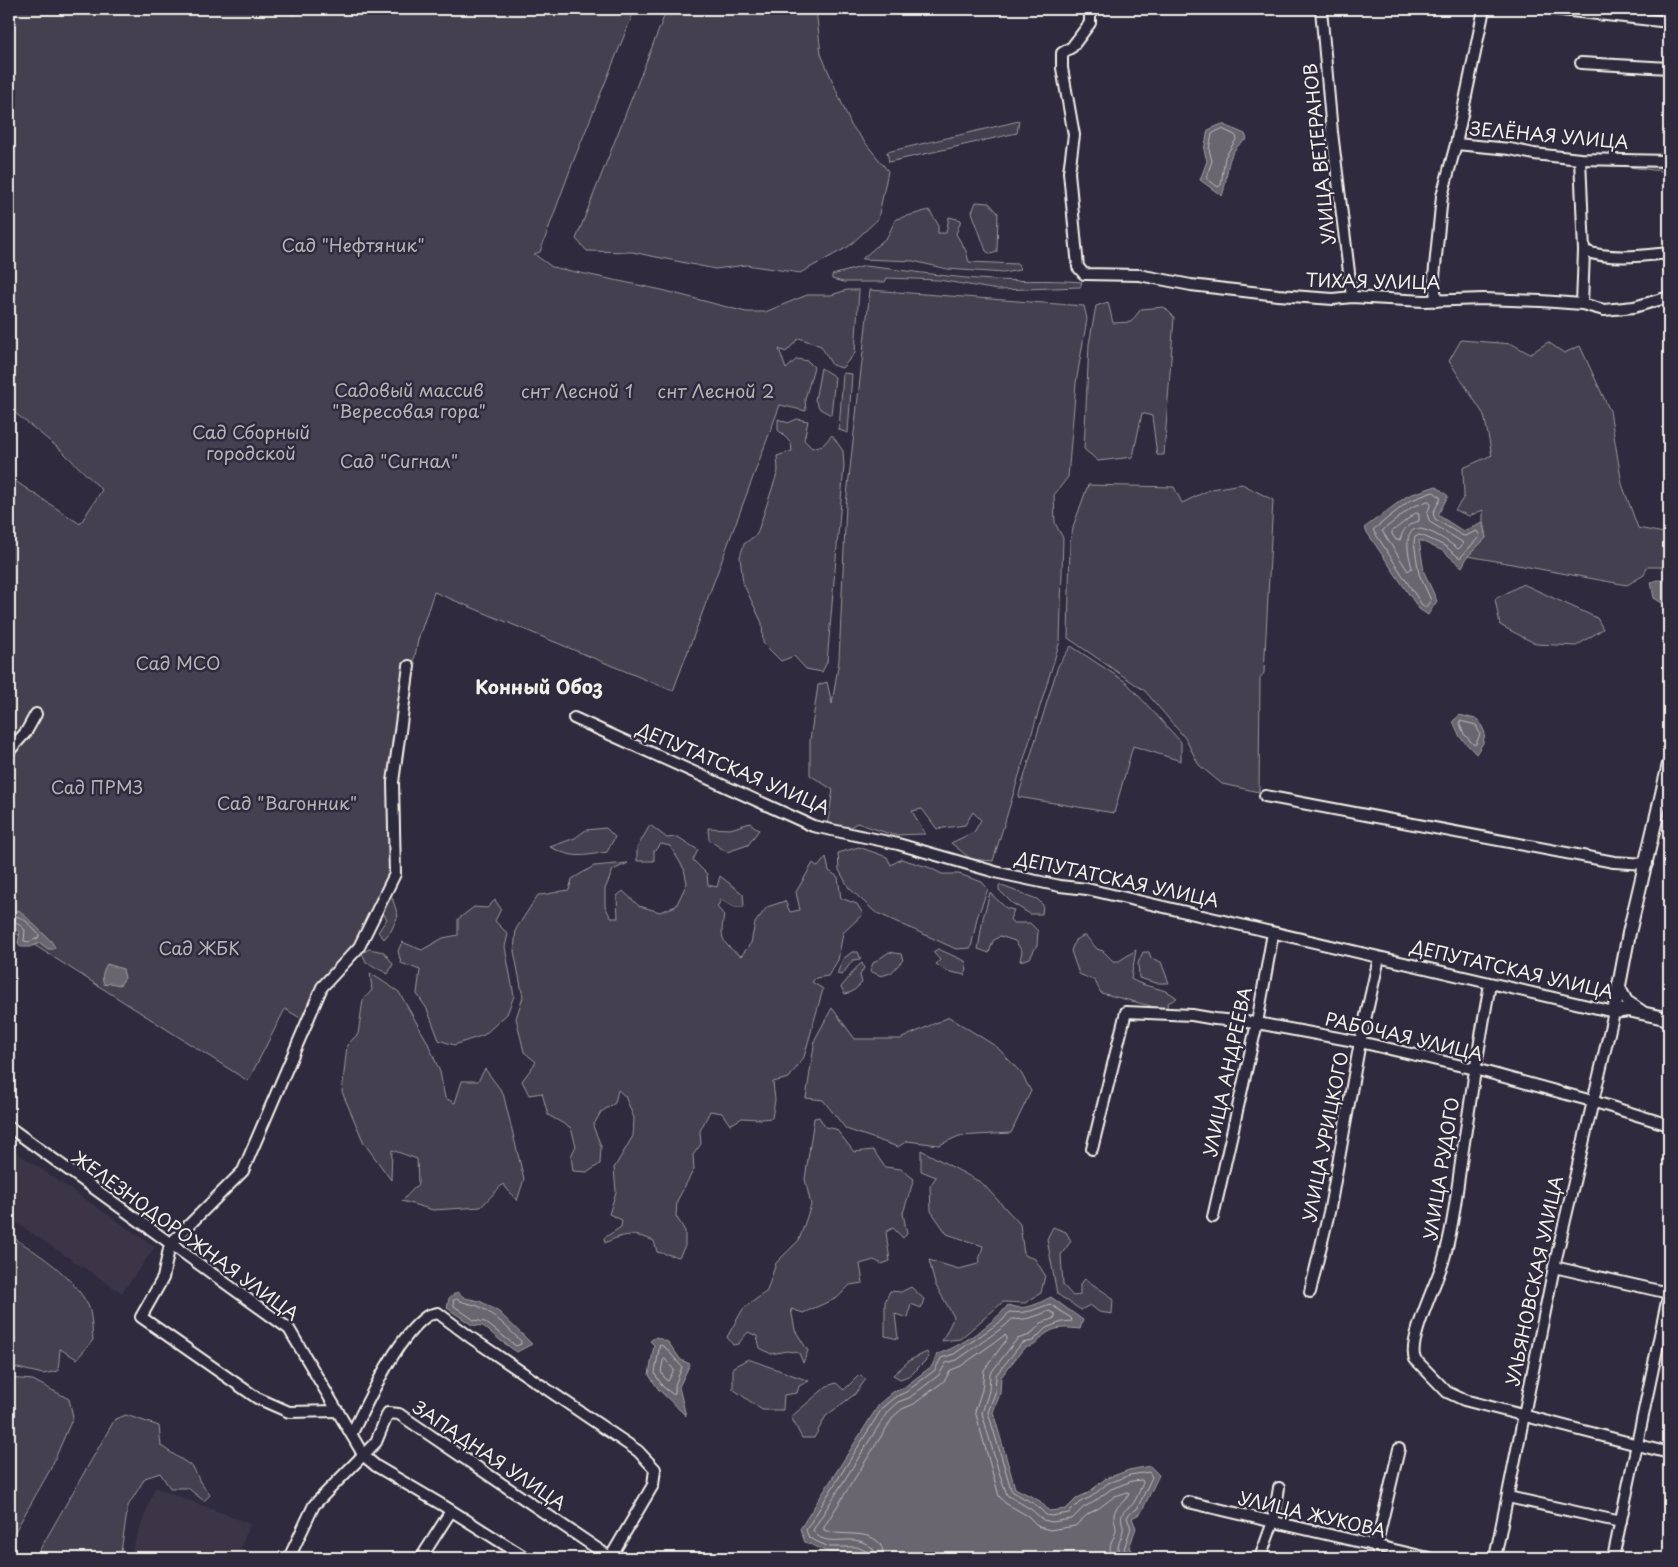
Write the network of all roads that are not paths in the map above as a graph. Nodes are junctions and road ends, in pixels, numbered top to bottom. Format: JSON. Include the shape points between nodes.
{"nodes":[{"id":1,"x":1090,"y":9,"type":"edge"},
{"id":2,"x":1321,"y":9,"type":"edge"},
{"id":3,"x":1484,"y":9,"type":"edge"},
{"id":4,"x":1553,"y":9,"type":"edge"},
{"id":5,"x":1669,"y":22,"type":"edge"},
{"id":6,"x":1581,"y":63,"type":"dead end"},
{"id":7,"x":1669,"y":68,"type":"edge"},
{"id":8,"x":1456,"y":144,"type":"junction"},
{"id":9,"x":1580,"y":159,"type":"junction"},
{"id":10,"x":1669,"y":161,"type":"edge"},
{"id":11,"x":1584,"y":251,"type":"junction"},
{"id":12,"x":1669,"y":253,"type":"edge"},
{"id":13,"x":1352,"y":296,"type":"junction"},
{"id":14,"x":1669,"y":297,"type":"edge"},
{"id":15,"x":1436,"y":301,"type":"junction"},
{"id":16,"x":1582,"y":304,"type":"junction"},
{"id":17,"x":409,"y":666,"type":"dead end"},
{"id":18,"x":36,"y":714,"type":"dead end"},
{"id":19,"x":574,"y":718,"type":"dead end"},
{"id":20,"x":9,"y":751,"type":"edge"},
{"id":21,"x":1669,"y":770,"type":"edge"},
{"id":22,"x":1265,"y":796,"type":"dead end"},
{"id":23,"x":1647,"y":864,"type":"junction"},
{"id":24,"x":1273,"y":933,"type":"junction"},
{"id":25,"x":1379,"y":958,"type":"junction"},
{"id":26,"x":1490,"y":984,"type":"junction"},
{"id":27,"x":1618,"y":984,"type":"junction"},
{"id":28,"x":1614,"y":1012,"type":"junction"},
{"id":29,"x":1642,"y":1012,"type":"junction"},
{"id":30,"x":1669,"y":1019,"type":"edge"},
{"id":31,"x":1257,"y":1023,"type":"junction"},
{"id":32,"x":1360,"y":1042,"type":"junction"},
{"id":33,"x":1475,"y":1069,"type":"junction"},
{"id":34,"x":1592,"y":1102,"type":"junction"},
{"id":35,"x":1669,"y":1125,"type":"edge"},
{"id":36,"x":9,"y":1128,"type":"edge"},
{"id":37,"x":1092,"y":1149,"type":"dead end"},
{"id":38,"x":1214,"y":1217,"type":"dead end"},
{"id":39,"x":170,"y":1244,"type":"junction"},
{"id":40,"x":1554,"y":1267,"type":"junction"},
{"id":41,"x":1310,"y":1292,"type":"dead end"},
{"id":42,"x":1669,"y":1293,"type":"edge"},
{"id":43,"x":338,"y":1411,"type":"junction"},
{"id":44,"x":1524,"y":1415,"type":"junction"},
{"id":45,"x":352,"y":1433,"type":"junction"},
{"id":46,"x":1636,"y":1445,"type":"junction"},
{"id":47,"x":1400,"y":1449,"type":"dead end"},
{"id":48,"x":1669,"y":1453,"type":"edge"},
{"id":49,"x":364,"y":1456,"type":"junction"},
{"id":50,"x":1279,"y":1488,"type":"dead end"},
{"id":51,"x":1508,"y":1497,"type":"junction"},
{"id":52,"x":1188,"y":1502,"type":"dead end"},
{"id":53,"x":451,"y":1511,"type":"junction"},
{"id":54,"x":1273,"y":1522,"type":"junction"},
{"id":55,"x":1620,"y":1522,"type":"junction"},
{"id":56,"x":1376,"y":1547,"type":"junction"},
{"id":57,"x":289,"y":1558,"type":"edge"},
{"id":58,"x":421,"y":1558,"type":"edge"},
{"id":59,"x":526,"y":1558,"type":"edge"},
{"id":60,"x":610,"y":1558,"type":"edge"},
{"id":61,"x":1260,"y":1558,"type":"edge"},
{"id":62,"x":1429,"y":1558,"type":"edge"},
{"id":63,"x":1495,"y":1558,"type":"edge"},
{"id":64,"x":1613,"y":1558,"type":"edge"}],
"edges":[{"from":1,"to":13,"type":"street","name":"ТИХАЯ УЛИЦА","via":[[1090,23],[1072,47],[1062,53],[1074,135],[1069,172],[1078,267],[1084,274],[1139,275],[1278,295],[1333,299]]},
{"from":2,"to":13,"type":"street","name":"УЛИЦА ВЕТЕРАНОВ"},
{"from":3,"to":8,"type":"street"},
{"from":4,"to":5,"type":"street"},
{"from":6,"to":7,"type":"street"},
{"from":8,"to":9,"type":"street","name":"ЗЕЛЁНАЯ УЛИЦА"},
{"from":8,"to":15,"type":"street","via":[[1442,196],[1434,277]]},
{"from":9,"to":10,"type":"street","name":"ЗЕЛЁНАЯ УЛИЦА"},
{"from":9,"to":11,"type":"street"},
{"from":11,"to":12,"type":"street","via":[[1598,256]]},
{"from":11,"to":16,"type":"street"},
{"from":13,"to":15,"type":"street","name":"ТИХАЯ УЛИЦА"},
{"from":14,"to":16,"type":"street","name":"ТИХАЯ УЛИЦА","via":[[1634,307],[1604,310]]},
{"from":15,"to":16,"type":"street","name":"ТИХАЯ УЛИЦА","via":[[1483,299]]},
{"from":17,"to":39,"type":"street","via":[[393,782],[395,874],[360,947],[322,987],[243,1171]]},
{"from":18,"to":20,"type":"street","via":[[26,732]]},
{"from":19,"to":24,"type":"street","name":"ДЕПУТАТСКАЯ УЛИЦА","via":[[813,826],[898,844],[999,873],[1087,889]]},
{"from":21,"to":23,"type":"main road"},
{"from":22,"to":23,"type":"street","via":[[1614,862]]},
{"from":23,"to":27,"type":"main road"},
{"from":24,"to":25,"type":"street","name":"ДЕПУТАТСКАЯ УЛИЦА"},
{"from":24,"to":31,"type":"street","name":"УЛИЦА АНДРЕЕВА"},
{"from":25,"to":26,"type":"street","name":"ДЕПУТАТСКАЯ УЛИЦА"},
{"from":25,"to":32,"type":"street","name":"УЛИЦА УРИЦКОГО"},
{"from":26,"to":28,"type":"street","name":"ДЕПУТАТСКАЯ УЛИЦА"},
{"from":26,"to":33,"type":"street","name":"УЛИЦА РУДОГО"},
{"from":27,"to":28,"type":"main road"},
{"from":27,"to":29,"type":"street","via":[[1627,1001]]},
{"from":28,"to":29,"type":"main road","name":"ДЕПУТАТСКАЯ УЛИЦА"},
{"from":28,"to":34,"type":"street","name":"УЛЬЯНОВСКАЯ УЛИЦА"},
{"from":29,"to":30,"type":"main road","name":"ДЕПУТАТСКАЯ УЛИЦА"},
{"from":31,"to":32,"type":"street","name":"РАБОЧАЯ УЛИЦА"},
{"from":31,"to":37,"type":"street","name":"РАБОЧАЯ УЛИЦА","via":[[1192,1015],[1126,1012]]},
{"from":31,"to":38,"type":"street","name":"УЛИЦА АНДРЕЕВА"},
{"from":32,"to":33,"type":"street","name":"РАБОЧАЯ УЛИЦА"},
{"from":32,"to":41,"type":"street","name":"УЛИЦА УРИЦКОГО","via":[[1330,1208]]},
{"from":33,"to":34,"type":"street","name":"РАБОЧАЯ УЛИЦА"},
{"from":33,"to":44,"type":"street","name":"УЛИЦА РУДОГО","via":[[1450,1235],[1414,1341],[1413,1354],[1414,1359],[1454,1397]]},
{"from":34,"to":35,"type":"street","name":"РАБОЧАЯ УЛИЦА"},
{"from":34,"to":40,"type":"street","name":"УЛЬЯНОВСКАЯ УЛИЦА"},
{"from":36,"to":39,"type":"street","name":"ЖЕЛЕЗНОДОРОЖНАЯ УЛИЦА"},
{"from":39,"to":43,"type":"street","name":"ЖЕЛЕЗНОДОРОЖНАЯ УЛИЦА","via":[[289,1329]]},
{"from":39,"to":43,"type":"street","via":[[163,1278],[141,1318],[257,1398],[289,1412]]},
{"from":40,"to":42,"type":"street"},
{"from":40,"to":44,"type":"street","name":"УЛЬЯНОВСКАЯ УЛИЦА"},
{"from":42,"to":46,"type":"street"},
{"from":43,"to":45,"type":"street","name":"ЖЕЛЕЗНОДОРОЖНАЯ УЛИЦА"},
{"from":44,"to":46,"type":"street"},
{"from":44,"to":51,"type":"street","name":"УЛЬЯНОВСКАЯ УЛИЦА"},
{"from":45,"to":49,"type":"street","name":"ЖЕЛЕЗНОДОРОЖНАЯ УЛИЦА"},
{"from":45,"to":60,"type":"street","via":[[383,1373],[408,1336],[428,1315],[438,1313],[638,1451],[655,1469],[653,1485]]},
{"from":46,"to":48,"type":"street"},
{"from":46,"to":55,"type":"street"},
{"from":47,"to":56,"type":"street"},
{"from":49,"to":53,"type":"street","name":"ЖЕЛЕЗНОДОРОЖНАЯ УЛИЦА"},
{"from":49,"to":57,"type":"street","via":[[314,1505]]},
{"from":49,"to":60,"type":"street","name":"ЗАПАДНАЯ УЛИЦА","via":[[376,1442],[388,1413],[399,1414]]},
{"from":50,"to":54,"type":"street"},
{"from":51,"to":55,"type":"street"},
{"from":51,"to":63,"type":"street","name":"УЛЬЯНОВСКАЯ УЛИЦА"},
{"from":52,"to":54,"type":"street","name":"УЛИЦА ЖУКОВА"},
{"from":53,"to":58,"type":"street"},
{"from":53,"to":59,"type":"street","name":"ЖЕЛЕЗНОДОРОЖНАЯ УЛИЦА"},
{"from":54,"to":56,"type":"street","name":"УЛИЦА ЖУКОВА"},
{"from":54,"to":61,"type":"street"},
{"from":55,"to":64,"type":"street"},
{"from":56,"to":62,"type":"street","name":"УЛИЦА ЖУКОВА"}]}
